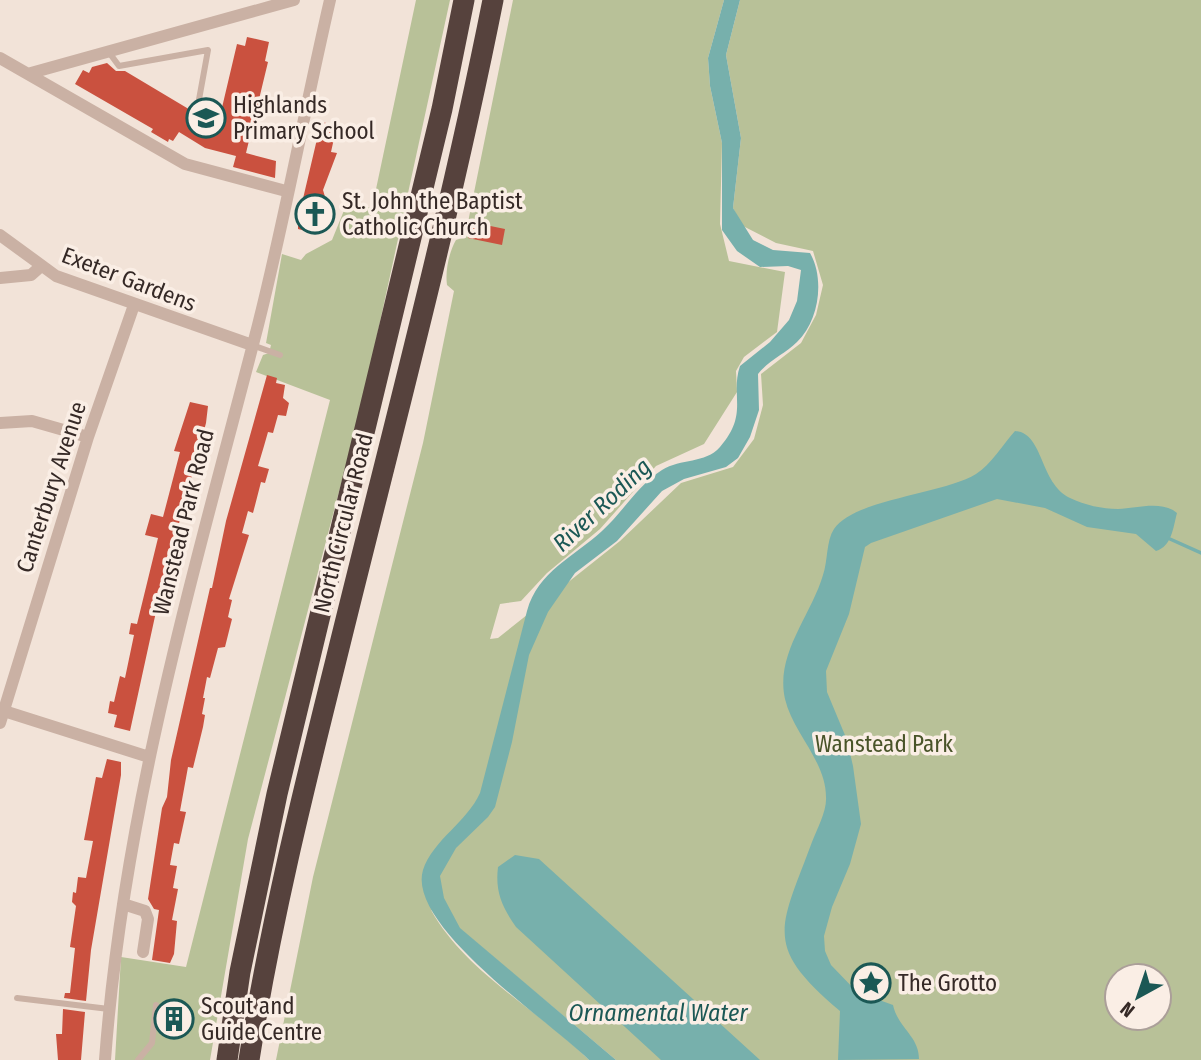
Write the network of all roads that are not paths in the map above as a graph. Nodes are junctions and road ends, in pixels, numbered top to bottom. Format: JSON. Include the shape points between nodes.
{"nodes":[{"id":1,"x":294,"y":0,"type":"edge"},
{"id":2,"x":330,"y":0,"type":"edge"},
{"id":3,"x":464,"y":0,"type":"edge"},
{"id":4,"x":493,"y":0,"type":"edge"},
{"id":5,"x":108,"y":51,"type":"junction"},
{"id":6,"x":0,"y":58,"type":"edge"},
{"id":7,"x":31,"y":73,"type":"junction"},
{"id":8,"x":198,"y":105,"type":"dead end"},
{"id":9,"x":286,"y":191,"type":"junction"},
{"id":10,"x":0,"y":235,"type":"edge"},
{"id":11,"x":40,"y":267,"type":"junction"},
{"id":12,"x":0,"y":278,"type":"edge"},
{"id":13,"x":134,"y":305,"type":"junction"},
{"id":14,"x":252,"y":345,"type":"junction"},
{"id":15,"x":280,"y":355,"type":"dead end"},
{"id":16,"x":0,"y":423,"type":"edge"},
{"id":17,"x":88,"y":437,"type":"junction"},
{"id":18,"x":2,"y":711,"type":"edge"},
{"id":19,"x":149,"y":757,"type":"junction"},
{"id":20,"x":123,"y":904,"type":"junction"},
{"id":21,"x":143,"y":952,"type":"dead end"},
{"id":22,"x":16,"y":998,"type":"dead end"},
{"id":23,"x":156,"y":1005,"type":"dead end"},
{"id":24,"x":109,"y":1009,"type":"junction"},
{"id":25,"x":105,"y":1060,"type":"edge"},
{"id":26,"x":138,"y":1060,"type":"edge"},
{"id":27,"x":227,"y":1060,"type":"edge"},
{"id":28,"x":249,"y":1060,"type":"edge"}],
"edges":[{"from":1,"to":5,"type":"street"},
{"from":2,"to":9,"type":"street","name":"Wanstead Park Road"},
{"from":3,"to":27,"type":"highway","name":"North Circular Road","via":[[442,109],[277,794]]},
{"from":4,"to":28,"type":"highway","name":"North Circular Road","via":[[469,119],[306,782],[262,978]]},
{"from":5,"to":7,"type":"street"},
{"from":5,"to":8,"type":"lane","via":[[119,66],[208,50]]},
{"from":6,"to":7,"type":"street"},
{"from":7,"to":9,"type":"street","via":[[185,164]]},
{"from":9,"to":14,"type":"street","name":"Wanstead Park Road"},
{"from":10,"to":11,"type":"street","name":"Exeter Gardens"},
{"from":11,"to":12,"type":"street","via":[[31,275]]},
{"from":11,"to":13,"type":"street","name":"Exeter Gardens"},
{"from":13,"to":14,"type":"street","name":"Exeter Gardens"},
{"from":13,"to":17,"type":"street","name":"Canterbury Avenue"},
{"from":14,"to":15,"type":"lane"},
{"from":14,"to":19,"type":"street","name":"Wanstead Park Road","via":[[187,590]]},
{"from":16,"to":17,"type":"street","via":[[32,421]]},
{"from":17,"to":18,"type":"street","name":"Canterbury Avenue"},
{"from":18,"to":19,"type":"street"},
{"from":19,"to":20,"type":"street","name":"Wanstead Park Road"},
{"from":20,"to":21,"type":"street","via":[[145,911]]},
{"from":20,"to":24,"type":"street","name":"Wanstead Park Road"},
{"from":22,"to":24,"type":"lane"},
{"from":23,"to":26,"type":"lane","via":[[152,1043]]},
{"from":24,"to":25,"type":"street","name":"Wanstead Park Road"}]}
